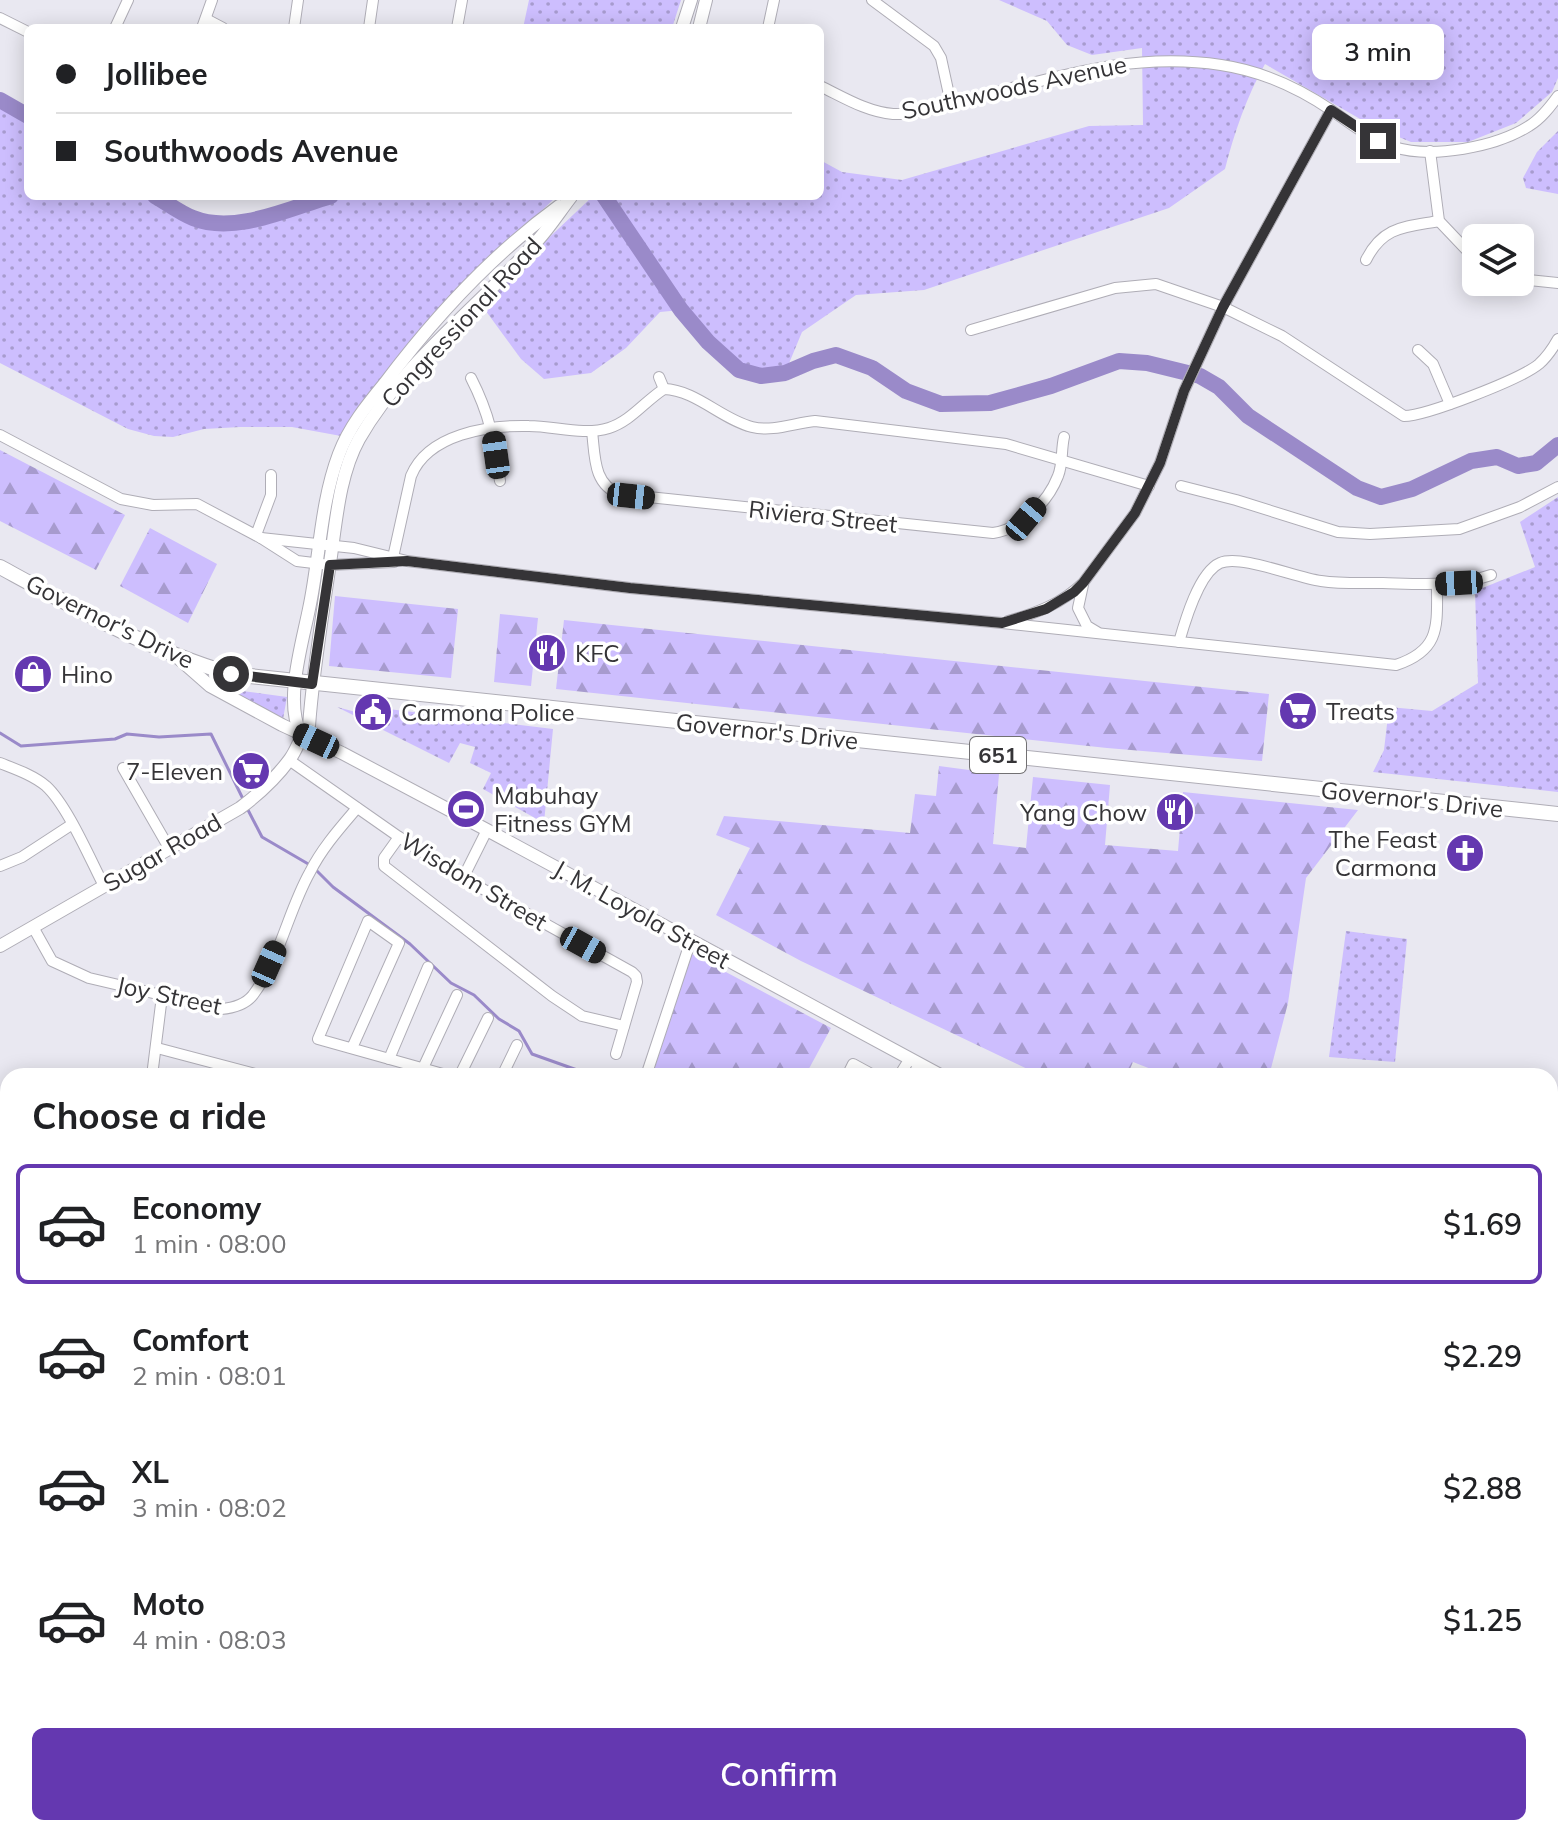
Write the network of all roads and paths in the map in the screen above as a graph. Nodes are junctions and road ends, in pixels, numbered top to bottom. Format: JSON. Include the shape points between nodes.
{"nodes":[{"id":1,"x":128,"y":0,"type":"edge"},
{"id":2,"x":212,"y":0,"type":"edge"},
{"id":3,"x":298,"y":0,"type":"edge"},
{"id":4,"x":373,"y":0,"type":"edge"},
{"id":5,"x":462,"y":0,"type":"edge"},
{"id":6,"x":691,"y":0,"type":"edge"},
{"id":7,"x":706,"y":0,"type":"edge"},
{"id":8,"x":774,"y":0,"type":"edge"},
{"id":9,"x":872,"y":0,"type":"edge"},
{"id":10,"x":0,"y":18,"type":"edge"},
{"id":11,"x":117,"y":24,"type":"edge"},
{"id":12,"x":204,"y":24,"type":"edge"},
{"id":13,"x":295,"y":24,"type":"edge"},
{"id":14,"x":370,"y":24,"type":"edge"},
{"id":15,"x":458,"y":24,"type":"edge"},
{"id":16,"x":690,"y":24,"type":"edge"},
{"id":17,"x":692,"y":24,"type":"edge"},
{"id":18,"x":769,"y":24,"type":"edge"},
{"id":19,"x":24,"y":30,"type":"edge"},
{"id":20,"x":824,"y":88,"type":"edge"},
{"id":21,"x":1558,"y":96,"type":"edge"},
{"id":22,"x":951,"y":104,"type":"junction"},
{"id":23,"x":1331,"y":110,"type":"junction"},
{"id":24,"x":1430,"y":151,"type":"junction"},
{"id":25,"x":567,"y":200,"type":"edge"},
{"id":26,"x":1439,"y":221,"type":"junction"},
{"id":27,"x":1462,"y":245,"type":"edge"},
{"id":28,"x":1366,"y":260,"type":"dead end"},
{"id":29,"x":1167,"y":276,"type":"dead end"},
{"id":30,"x":1534,"y":280,"type":"edge"},
{"id":31,"x":1558,"y":283,"type":"edge"},
{"id":32,"x":1156,"y":284,"type":"junction"},
{"id":33,"x":1223,"y":307,"type":"junction"},
{"id":34,"x":971,"y":330,"type":"dead end"},
{"id":35,"x":1558,"y":339,"type":"edge"},
{"id":36,"x":1418,"y":350,"type":"dead end"},
{"id":37,"x":659,"y":377,"type":"dead end"},
{"id":38,"x":471,"y":378,"type":"dead end"},
{"id":39,"x":664,"y":389,"type":"junction"},
{"id":40,"x":1450,"y":404,"type":"junction"},
{"id":41,"x":492,"y":429,"type":"junction"},
{"id":42,"x":592,"y":431,"type":"junction"},
{"id":43,"x":0,"y":435,"type":"edge"},
{"id":44,"x":1064,"y":437,"type":"dead end"},
{"id":45,"x":1061,"y":458,"type":"junction"},
{"id":46,"x":271,"y":475,"type":"dead end"},
{"id":47,"x":500,"y":481,"type":"dead end"},
{"id":48,"x":1149,"y":486,"type":"junction"},
{"id":49,"x":1181,"y":486,"type":"dead end"},
{"id":50,"x":1558,"y":487,"type":"edge"},
{"id":51,"x":259,"y":537,"type":"junction"},
{"id":52,"x":325,"y":546,"type":"junction"},
{"id":53,"x":392,"y":560,"type":"junction"},
{"id":54,"x":323,"y":564,"type":"junction"},
{"id":55,"x":0,"y":567,"type":"edge"},
{"id":56,"x":1491,"y":575,"type":"dead end"},
{"id":57,"x":1083,"y":583,"type":"junction"},
{"id":58,"x":1437,"y":584,"type":"junction"},
{"id":59,"x":1002,"y":623,"type":"junction"},
{"id":60,"x":1099,"y":633,"type":"junction"},
{"id":61,"x":1179,"y":642,"type":"junction"},
{"id":62,"x":177,"y":657,"type":"junction"},
{"id":63,"x":296,"y":683,"type":"junction"},
{"id":64,"x":312,"y":684,"type":"junction"},
{"id":65,"x":301,"y":734,"type":"junction"},
{"id":66,"x":289,"y":760,"type":"junction"},
{"id":67,"x":0,"y":763,"type":"edge"},
{"id":68,"x":123,"y":768,"type":"dead end"},
{"id":69,"x":357,"y":808,"type":"junction"},
{"id":70,"x":1558,"y":814,"type":"edge"},
{"id":71,"x":71,"y":825,"type":"junction"},
{"id":72,"x":487,"y":830,"type":"junction"},
{"id":73,"x":399,"y":837,"type":"junction"},
{"id":74,"x":169,"y":848,"type":"junction"},
{"id":75,"x":0,"y":866,"type":"edge"},
{"id":76,"x":463,"y":878,"type":"junction"},
{"id":77,"x":104,"y":886,"type":"junction"},
{"id":78,"x":33,"y":927,"type":"junction"},
{"id":79,"x":691,"y":940,"type":"junction"},
{"id":80,"x":0,"y":946,"type":"edge"},
{"id":81,"x":428,"y":967,"type":"dead end"},
{"id":82,"x":457,"y":995,"type":"dead end"},
{"id":83,"x":162,"y":996,"type":"junction"},
{"id":84,"x":488,"y":1018,"type":"dead end"},
{"id":85,"x":624,"y":1026,"type":"junction"},
{"id":86,"x":517,"y":1045,"type":"dead end"},
{"id":87,"x":157,"y":1048,"type":"junction"},
{"id":88,"x":352,"y":1048,"type":"junction"},
{"id":89,"x":616,"y":1054,"type":"dead end"},
{"id":90,"x":389,"y":1059,"type":"junction"},
{"id":91,"x":153,"y":1068,"type":"edge"},
{"id":92,"x":233,"y":1068,"type":"edge"},
{"id":93,"x":423,"y":1068,"type":"joint"},
{"id":94,"x":462,"y":1068,"type":"edge"},
{"id":95,"x":506,"y":1068,"type":"edge"},
{"id":96,"x":649,"y":1068,"type":"edge"},
{"id":97,"x":905,"y":1068,"type":"edge"}],
"edges":[{"from":1,"to":11,"type":"street"},
{"from":2,"to":12,"type":"street"},
{"from":3,"to":13,"type":"street"},
{"from":4,"to":14,"type":"street"},
{"from":5,"to":15,"type":"street"},
{"from":6,"to":16,"type":"main road"},
{"from":7,"to":17,"type":"main road"},
{"from":8,"to":18,"type":"street"},
{"from":9,"to":22,"type":"street","via":[[934,46]]},
{"from":10,"to":19,"type":"street"},
{"from":20,"to":22,"type":"street","name":"Southwoods Avenue","via":[[860,106],[896,114]]},
{"from":21,"to":24,"type":"street","name":"Southwoods Avenue","via":[[1541,117],[1497,141]]},
{"from":22,"to":23,"type":"street","name":"Southwoods Avenue","via":[[1118,63],[1183,61],[1244,69],[1295,88]]},
{"from":23,"to":24,"type":"street","name":"Southwoods Avenue","via":[[1396,148]]},
{"from":23,"to":33,"type":"street"},
{"from":24,"to":26,"type":"street"},
{"from":25,"to":52,"type":"main road","name":"Congressional Road","via":[[527,230],[456,301],[360,415],[332,474]]},
{"from":26,"to":27,"type":"street"},
{"from":26,"to":28,"type":"street","via":[[1395,229],[1382,237]]},
{"from":29,"to":32,"type":"street"},
{"from":30,"to":31,"type":"street"},
{"from":32,"to":33,"type":"street"},
{"from":32,"to":34,"type":"street","via":[[1115,288]]},
{"from":33,"to":40,"type":"street","via":[[1314,355],[1404,416]]},
{"from":33,"to":48,"type":"street"},
{"from":35,"to":40,"type":"street","via":[[1527,372]]},
{"from":36,"to":40,"type":"street","via":[[1433,364]]},
{"from":37,"to":39,"type":"street"},
{"from":38,"to":41,"type":"street"},
{"from":39,"to":42,"type":"street","via":[[627,419]]},
{"from":39,"to":45,"type":"street","via":[[684,393],[754,427],[815,421],[1006,444]]},
{"from":41,"to":42,"type":"street"},
{"from":41,"to":47,"type":"street"},
{"from":41,"to":53,"type":"street","via":[[445,442],[421,458],[411,476]]},
{"from":42,"to":45,"type":"street","name":"Riviera Street","via":[[598,475],[607,496],[993,533],[1026,519],[1058,478]]},
{"from":43,"to":51,"type":"street","via":[[121,499],[197,504]]},
{"from":44,"to":45,"type":"street","name":"Riviera Street"},
{"from":45,"to":48,"type":"street"},
{"from":46,"to":51,"type":"street"},
{"from":48,"to":57,"type":"street"},
{"from":49,"to":50,"type":"street","via":[[1338,532],[1370,534],[1459,529]]},
{"from":51,"to":52,"type":"street"},
{"from":51,"to":54,"type":"street","via":[[297,561]]},
{"from":52,"to":53,"type":"street"},
{"from":52,"to":54,"type":"main road","name":"Congressional Road"},
{"from":53,"to":54,"type":"street"},
{"from":53,"to":59,"type":"street"},
{"from":54,"to":63,"type":"main road","name":"Congressional Road"},
{"from":54,"to":64,"type":"main road","name":"Congressional Road"},
{"from":55,"to":62,"type":"highway","name":"Governor's Drive"},
{"from":56,"to":58,"type":"street"},
{"from":57,"to":59,"type":"street","via":[[1046,609]]},
{"from":57,"to":60,"type":"street","via":[[1078,608],[1087,626]]},
{"from":58,"to":61,"type":"street","via":[[1321,581],[1220,558],[1197,594]]},
{"from":58,"to":61,"type":"street","via":[[1437,622],[1429,645],[1396,665]]},
{"from":59,"to":60,"type":"street"},
{"from":60,"to":61,"type":"street"},
{"from":62,"to":63,"type":"highway","name":"Governor's Drive","via":[[231,674]]},
{"from":62,"to":65,"type":"main road","name":"J. M. Loyola Street","via":[[210,686]]},
{"from":63,"to":64,"type":"highway","name":"Governor's Drive"},
{"from":63,"to":65,"type":"main road","via":[[294,721]]},
{"from":64,"to":65,"type":"main road","name":"Sugar Road","via":[[309,726]]},
{"from":64,"to":70,"type":"highway","name":"Governor's Drive","number":"651"},
{"from":65,"to":66,"type":"main road","name":"Sugar Road"},
{"from":65,"to":72,"type":"main road","name":"J. M. Loyola Street"},
{"from":66,"to":69,"type":"street","name":"Wisdom Street"},
{"from":66,"to":74,"type":"main road","name":"Sugar Road","via":[[240,808]]},
{"from":67,"to":71,"type":"street","via":[[47,787]]},
{"from":68,"to":74,"type":"street"},
{"from":69,"to":73,"type":"street","name":"Wisdom Street"},
{"from":69,"to":83,"type":"street","name":"Joy Street","via":[[313,867],[252,997],[235,1008],[221,1009]]},
{"from":71,"to":75,"type":"street"},
{"from":71,"to":77,"type":"street"},
{"from":72,"to":76,"type":"street"},
{"from":72,"to":79,"type":"main road","name":"J. M. Loyola Street"},
{"from":73,"to":76,"type":"street","name":"Wisdom Street"},
{"from":73,"to":85,"type":"street","via":[[384,866],[552,996],[582,1016]]},
{"from":74,"to":77,"type":"main road","name":"Sugar Road"},
{"from":76,"to":85,"type":"street","name":"Wisdom Street","via":[[632,972],[637,982]]},
{"from":77,"to":78,"type":"main road","name":"Sugar Road"},
{"from":78,"to":80,"type":"main road","name":"Sugar Road"},
{"from":78,"to":83,"type":"street","name":"Joy Street","via":[[52,961],[89,978]]},
{"from":79,"to":96,"type":"street"},
{"from":79,"to":97,"type":"main road","name":"J. M. Loyola Street"},
{"from":81,"to":90,"type":"street"},
{"from":82,"to":93,"type":"street"},
{"from":83,"to":87,"type":"street"},
{"from":84,"to":94,"type":"street"},
{"from":85,"to":89,"type":"street","name":"Wisdom Street"},
{"from":86,"to":95,"type":"street"},
{"from":87,"to":91,"type":"street"},
{"from":87,"to":92,"type":"street"},
{"from":88,"to":88,"type":"street","via":[[399,943],[368,921],[318,1039]]},
{"from":88,"to":90,"type":"street"},
{"from":90,"to":93,"type":"street"}]}
